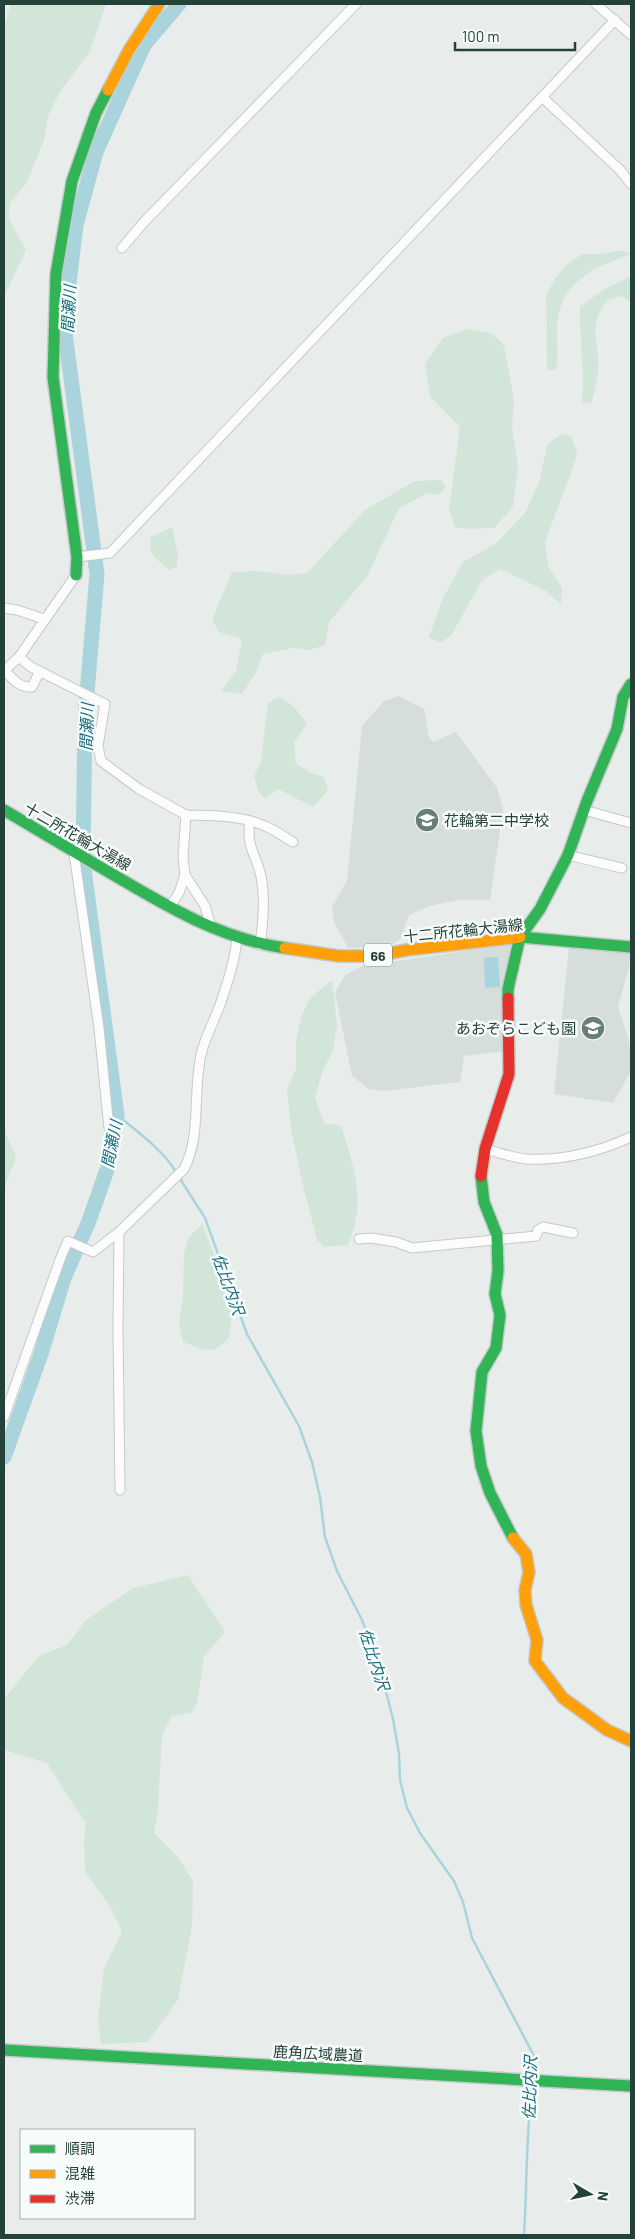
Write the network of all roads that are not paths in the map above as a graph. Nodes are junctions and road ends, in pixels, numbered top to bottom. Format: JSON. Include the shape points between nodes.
{"nodes":[{"id":1,"x":159,"y":4,"type":"edge"},
{"id":2,"x":356,"y":4,"type":"edge"},
{"id":3,"x":596,"y":4,"type":"edge"},
{"id":4,"x":615,"y":20,"type":"junction"},
{"id":5,"x":631,"y":35,"type":"edge"},
{"id":6,"x":542,"y":97,"type":"junction"},
{"id":7,"x":631,"y":184,"type":"edge"},
{"id":8,"x":122,"y":248,"type":"dead end"},
{"id":9,"x":80,"y":557,"type":"junction"},
{"id":10,"x":76,"y":575,"type":"joint"},
{"id":11,"x":4,"y":608,"type":"edge"},
{"id":12,"x":44,"y":619,"type":"junction"},
{"id":13,"x":19,"y":657,"type":"junction"},
{"id":14,"x":4,"y":670,"type":"edge"},
{"id":15,"x":40,"y":671,"type":"junction"},
{"id":16,"x":631,"y":684,"type":"edge"},
{"id":17,"x":4,"y":810,"type":"edge"},
{"id":18,"x":584,"y":810,"type":"junction"},
{"id":19,"x":186,"y":815,"type":"junction"},
{"id":20,"x":250,"y":821,"type":"junction"},
{"id":21,"x":631,"y":823,"type":"edge"},
{"id":22,"x":293,"y":842,"type":"dead end"},
{"id":23,"x":76,"y":854,"type":"junction"},
{"id":24,"x":568,"y":855,"type":"junction"},
{"id":25,"x":622,"y":868,"type":"dead end"},
{"id":26,"x":184,"y":875,"type":"junction"},
{"id":27,"x":169,"y":908,"type":"junction"},
{"id":28,"x":211,"y":927,"type":"junction"},
{"id":29,"x":520,"y":937,"type":"junction"},
{"id":30,"x":237,"y":938,"type":"junction"},
{"id":31,"x":260,"y":945,"type":"junction"},
{"id":32,"x":631,"y":947,"type":"edge"},
{"id":33,"x":109,"y":1128,"type":"dead end"},
{"id":34,"x":631,"y":1137,"type":"edge"},
{"id":35,"x":485,"y":1149,"type":"junction"},
{"id":36,"x":119,"y":1232,"type":"junction"},
{"id":37,"x":573,"y":1233,"type":"dead end"},
{"id":38,"x":358,"y":1239,"type":"dead end"},
{"id":39,"x":497,"y":1240,"type":"junction"},
{"id":40,"x":4,"y":1417,"type":"edge"},
{"id":41,"x":120,"y":1490,"type":"dead end"},
{"id":42,"x":631,"y":1741,"type":"edge"},
{"id":43,"x":4,"y":2050,"type":"edge"},
{"id":44,"x":631,"y":2086,"type":"edge"}],
"edges":[{"from":1,"to":9,"type":"street","via":[[129,50],[96,113],[72,181],[56,274],[53,377]]},
{"from":2,"to":8,"type":"street"},
{"from":3,"to":4,"type":"street"},
{"from":4,"to":5,"type":"street"},
{"from":4,"to":6,"type":"street"},
{"from":6,"to":7,"type":"street"},
{"from":6,"to":9,"type":"street","via":[[110,553]]},
{"from":9,"to":10,"type":"street"},
{"from":10,"to":12,"type":"street"},
{"from":11,"to":12,"type":"street"},
{"from":12,"to":13,"type":"street"},
{"from":13,"to":14,"type":"street"},
{"from":13,"to":15,"type":"street"},
{"from":14,"to":15,"type":"street","via":[[20,686],[27,688],[32,687]]},
{"from":15,"to":19,"type":"street","via":[[105,704],[98,746],[101,761],[139,789]]},
{"from":16,"to":18,"type":"street","via":[[623,697],[617,728]]},
{"from":17,"to":23,"type":"street","name":"十二所花輪大湯線","number":"66"},
{"from":18,"to":21,"type":"street"},
{"from":18,"to":24,"type":"street"},
{"from":19,"to":20,"type":"street"},
{"from":19,"to":26,"type":"street"},
{"from":20,"to":22,"type":"street"},
{"from":20,"to":31,"type":"street","via":[[248,835],[262,880],[264,904]]},
{"from":23,"to":27,"type":"street","name":"十二所花輪大湯線","number":"66"},
{"from":23,"to":33,"type":"street"},
{"from":24,"to":25,"type":"street"},
{"from":24,"to":29,"type":"street","via":[[540,909]]},
{"from":26,"to":27,"type":"street","via":[[179,893]]},
{"from":26,"to":28,"type":"street","via":[[205,906]]},
{"from":27,"to":28,"type":"street","name":"十二所花輪大湯線","number":"66"},
{"from":28,"to":30,"type":"street","name":"十二所花輪大湯線","number":"66"},
{"from":29,"to":31,"type":"street","name":"十二所花輪大湯線","number":"66","via":[[375,956],[331,955]]},
{"from":29,"to":32,"type":"street","name":"十二所花輪大湯線","number":"66"},
{"from":29,"to":35,"type":"street","via":[[508,989],[509,1074]]},
{"from":30,"to":31,"type":"street","name":"十二所花輪大湯線","number":"66"},
{"from":30,"to":36,"type":"street","via":[[232,966],[199,1065],[194,1145],[184,1169]]},
{"from":34,"to":35,"type":"street","via":[[577,1156],[525,1159]]},
{"from":35,"to":39,"type":"street","via":[[480,1179]]},
{"from":36,"to":40,"type":"street","via":[[93,1252],[68,1241]]},
{"from":36,"to":41,"type":"street"},
{"from":37,"to":39,"type":"street","via":[[543,1227],[536,1236]]},
{"from":38,"to":39,"type":"street","via":[[396,1242],[412,1248]]},
{"from":39,"to":42,"type":"street","via":[[495,1294],[500,1315],[496,1348],[482,1372],[476,1431],[481,1466],[501,1515],[526,1554],[529,1572],[526,1605],[537,1640],[535,1661],[563,1698],[607,1730]]},
{"from":43,"to":44,"type":"street","name":"鹿角広域農道"}]}
